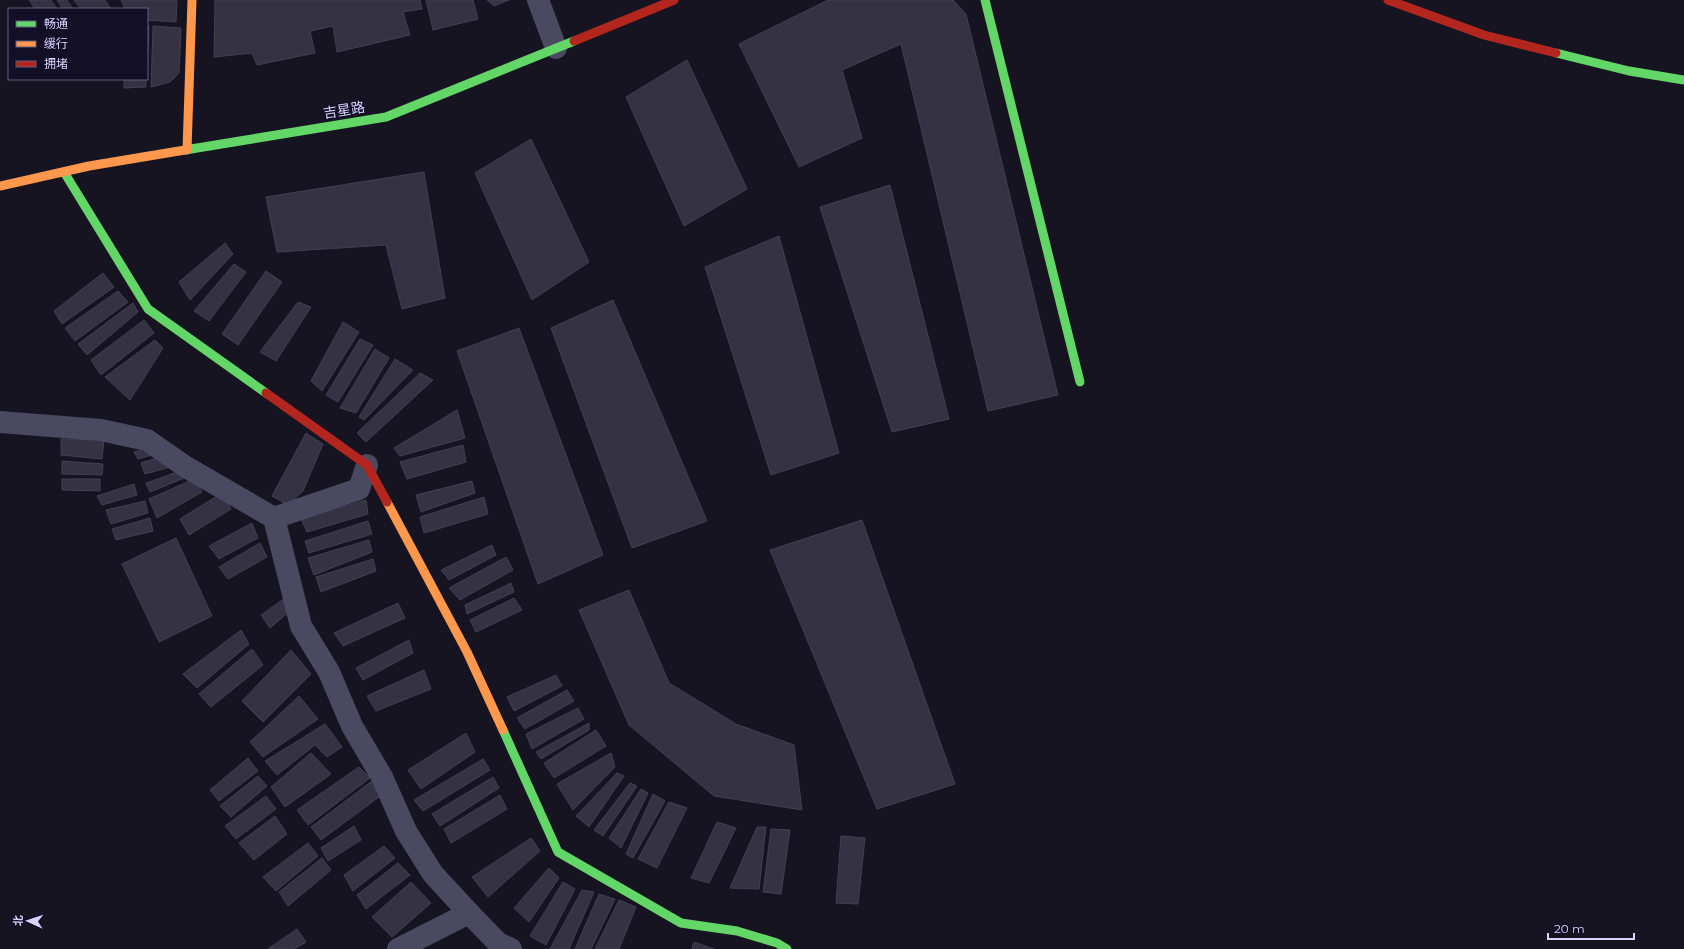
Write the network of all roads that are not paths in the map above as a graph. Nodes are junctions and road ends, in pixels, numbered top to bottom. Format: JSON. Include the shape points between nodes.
{"nodes":[{"id":1,"x":192,"y":0,"type":"edge"},
{"id":2,"x":538,"y":0,"type":"edge"},
{"id":3,"x":674,"y":0,"type":"edge"},
{"id":4,"x":985,"y":0,"type":"edge"},
{"id":5,"x":1388,"y":0,"type":"edge"},
{"id":6,"x":556,"y":48,"type":"junction"},
{"id":7,"x":1684,"y":80,"type":"edge"},
{"id":8,"x":187,"y":150,"type":"junction"},
{"id":9,"x":64,"y":172,"type":"junction"},
{"id":10,"x":0,"y":186,"type":"edge"},
{"id":11,"x":1080,"y":382,"type":"dead end"},
{"id":12,"x":0,"y":422,"type":"edge"},
{"id":13,"x":367,"y":464,"type":"junction"},
{"id":14,"x":274,"y":518,"type":"junction"},
{"id":15,"x":469,"y":913,"type":"junction"},
{"id":16,"x":398,"y":949,"type":"edge"},
{"id":17,"x":511,"y":949,"type":"edge"},
{"id":18,"x":787,"y":949,"type":"edge"}],
"edges":[{"from":1,"to":8,"type":"main road"},
{"from":2,"to":6,"type":"street"},
{"from":3,"to":6,"type":"main road","name":"吉星路"},
{"from":4,"to":11,"type":"main road"},
{"from":5,"to":7,"type":"main road","via":[[1484,35],[1629,71]]},
{"from":6,"to":8,"type":"main road","name":"吉星路","via":[[386,117]]},
{"from":8,"to":9,"type":"main road","name":"吉星路"},
{"from":9,"to":10,"type":"main road","name":"吉星路"},
{"from":9,"to":13,"type":"main road","via":[[148,309]]},
{"from":12,"to":14,"type":"street","via":[[101,430],[147,440],[186,467]]},
{"from":13,"to":14,"type":"street","via":[[359,489]]},
{"from":13,"to":18,"type":"main road","via":[[467,652],[558,852],[681,924],[737,931],[777,943]]},
{"from":14,"to":15,"type":"street","via":[[301,626],[329,672],[352,726],[382,777],[406,830],[433,874]]},
{"from":15,"to":16,"type":"street"},
{"from":15,"to":17,"type":"street","via":[[498,943]]}]}
